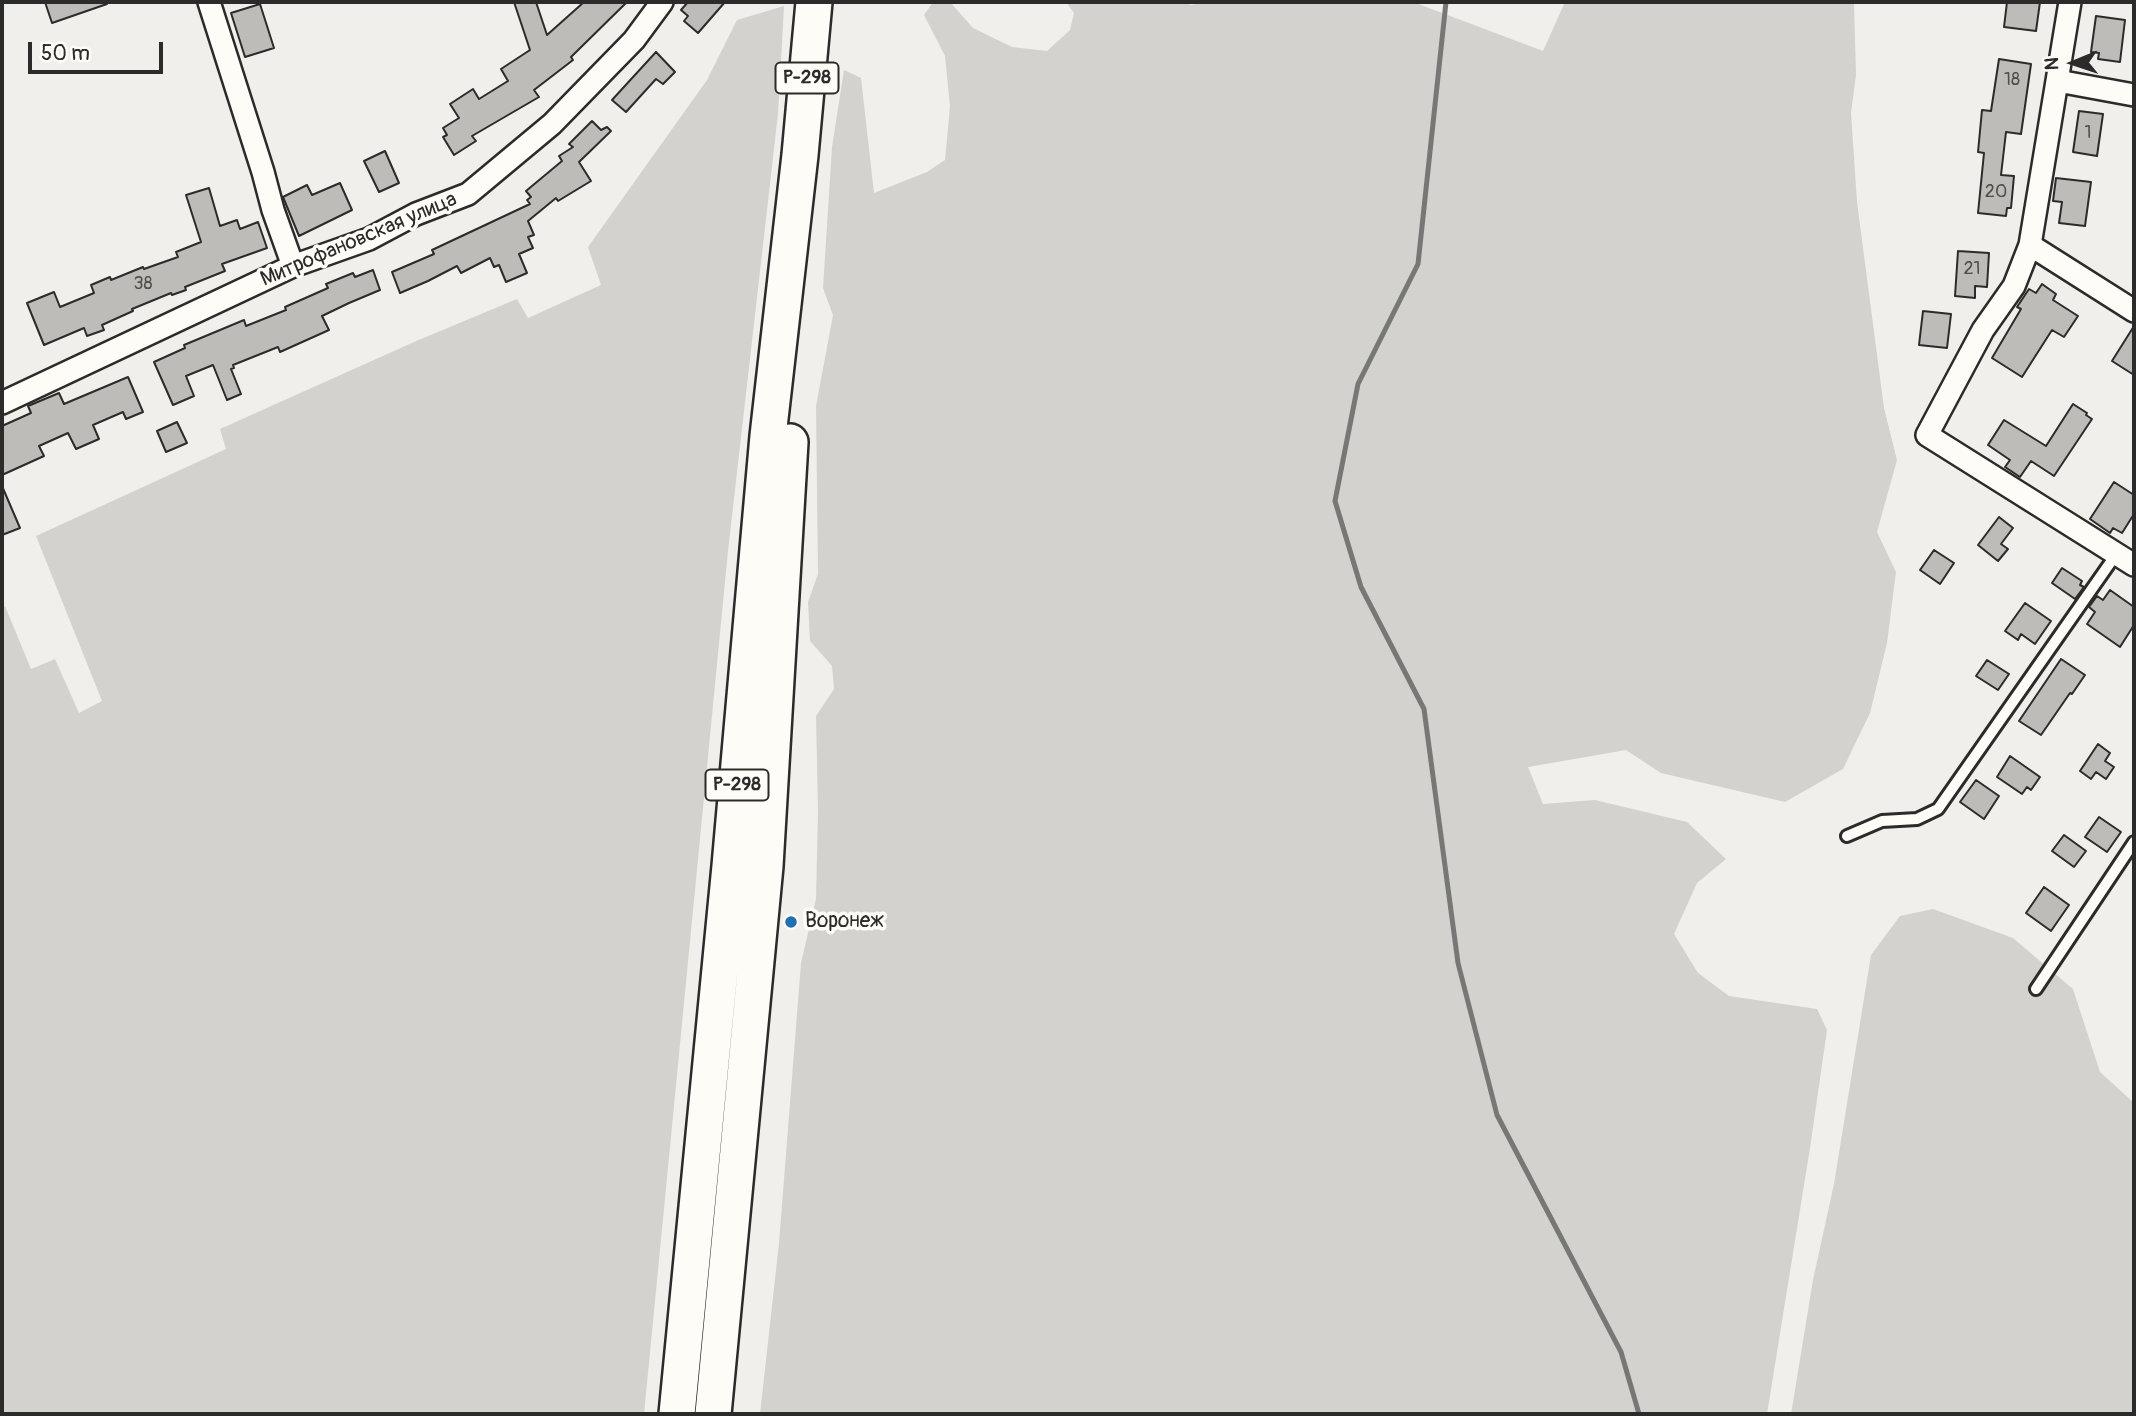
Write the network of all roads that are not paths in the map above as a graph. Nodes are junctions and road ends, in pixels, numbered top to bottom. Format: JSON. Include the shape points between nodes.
{"nodes":[{"id":1,"x":209,"y":2,"type":"edge"},
{"id":2,"x":662,"y":2,"type":"edge"},
{"id":3,"x":814,"y":2,"type":"edge"},
{"id":4,"x":2070,"y":2,"type":"edge"},
{"id":5,"x":2058,"y":81,"type":"junction"},
{"id":6,"x":2134,"y":95,"type":"edge"},
{"id":7,"x":800,"y":155,"type":"junction"},
{"id":8,"x":2030,"y":245,"type":"junction"},
{"id":9,"x":293,"y":267,"type":"junction"},
{"id":10,"x":2134,"y":311,"type":"edge"},
{"id":11,"x":2,"y":403,"type":"edge"},
{"id":12,"x":2126,"y":559,"type":"edge"},
{"id":13,"x":1847,"y":836,"type":"dead end"},
{"id":14,"x":2134,"y":842,"type":"edge"},
{"id":15,"x":2036,"y":989,"type":"dead end"},
{"id":16,"x":677,"y":1414,"type":"edge"},
{"id":17,"x":713,"y":1414,"type":"edge"}],
"edges":[{"from":1,"to":9,"type":"street"},
{"from":2,"to":9,"type":"street","name":"Митрофановская улица","via":[[634,40],[552,124],[468,194]]},
{"from":3,"to":7,"type":"highway","number":"Р-298"},
{"from":4,"to":5,"type":"street"},
{"from":5,"to":6,"type":"street"},
{"from":5,"to":8,"type":"street"},
{"from":7,"to":16,"type":"highway","number":"Р-298","via":[[768,436]]},
{"from":7,"to":17,"type":"highway","number":"Р-298","via":[[788,502],[765,866]]},
{"from":8,"to":10,"type":"street"},
{"from":8,"to":12,"type":"street","via":[[2014,286],[1983,330],[1927,435]]},
{"from":9,"to":11,"type":"street","name":"Митрофановская улица"},
{"from":12,"to":13,"type":"lane","via":[[1938,809],[1917,819],[1882,821]]},
{"from":14,"to":15,"type":"lane"}]}
